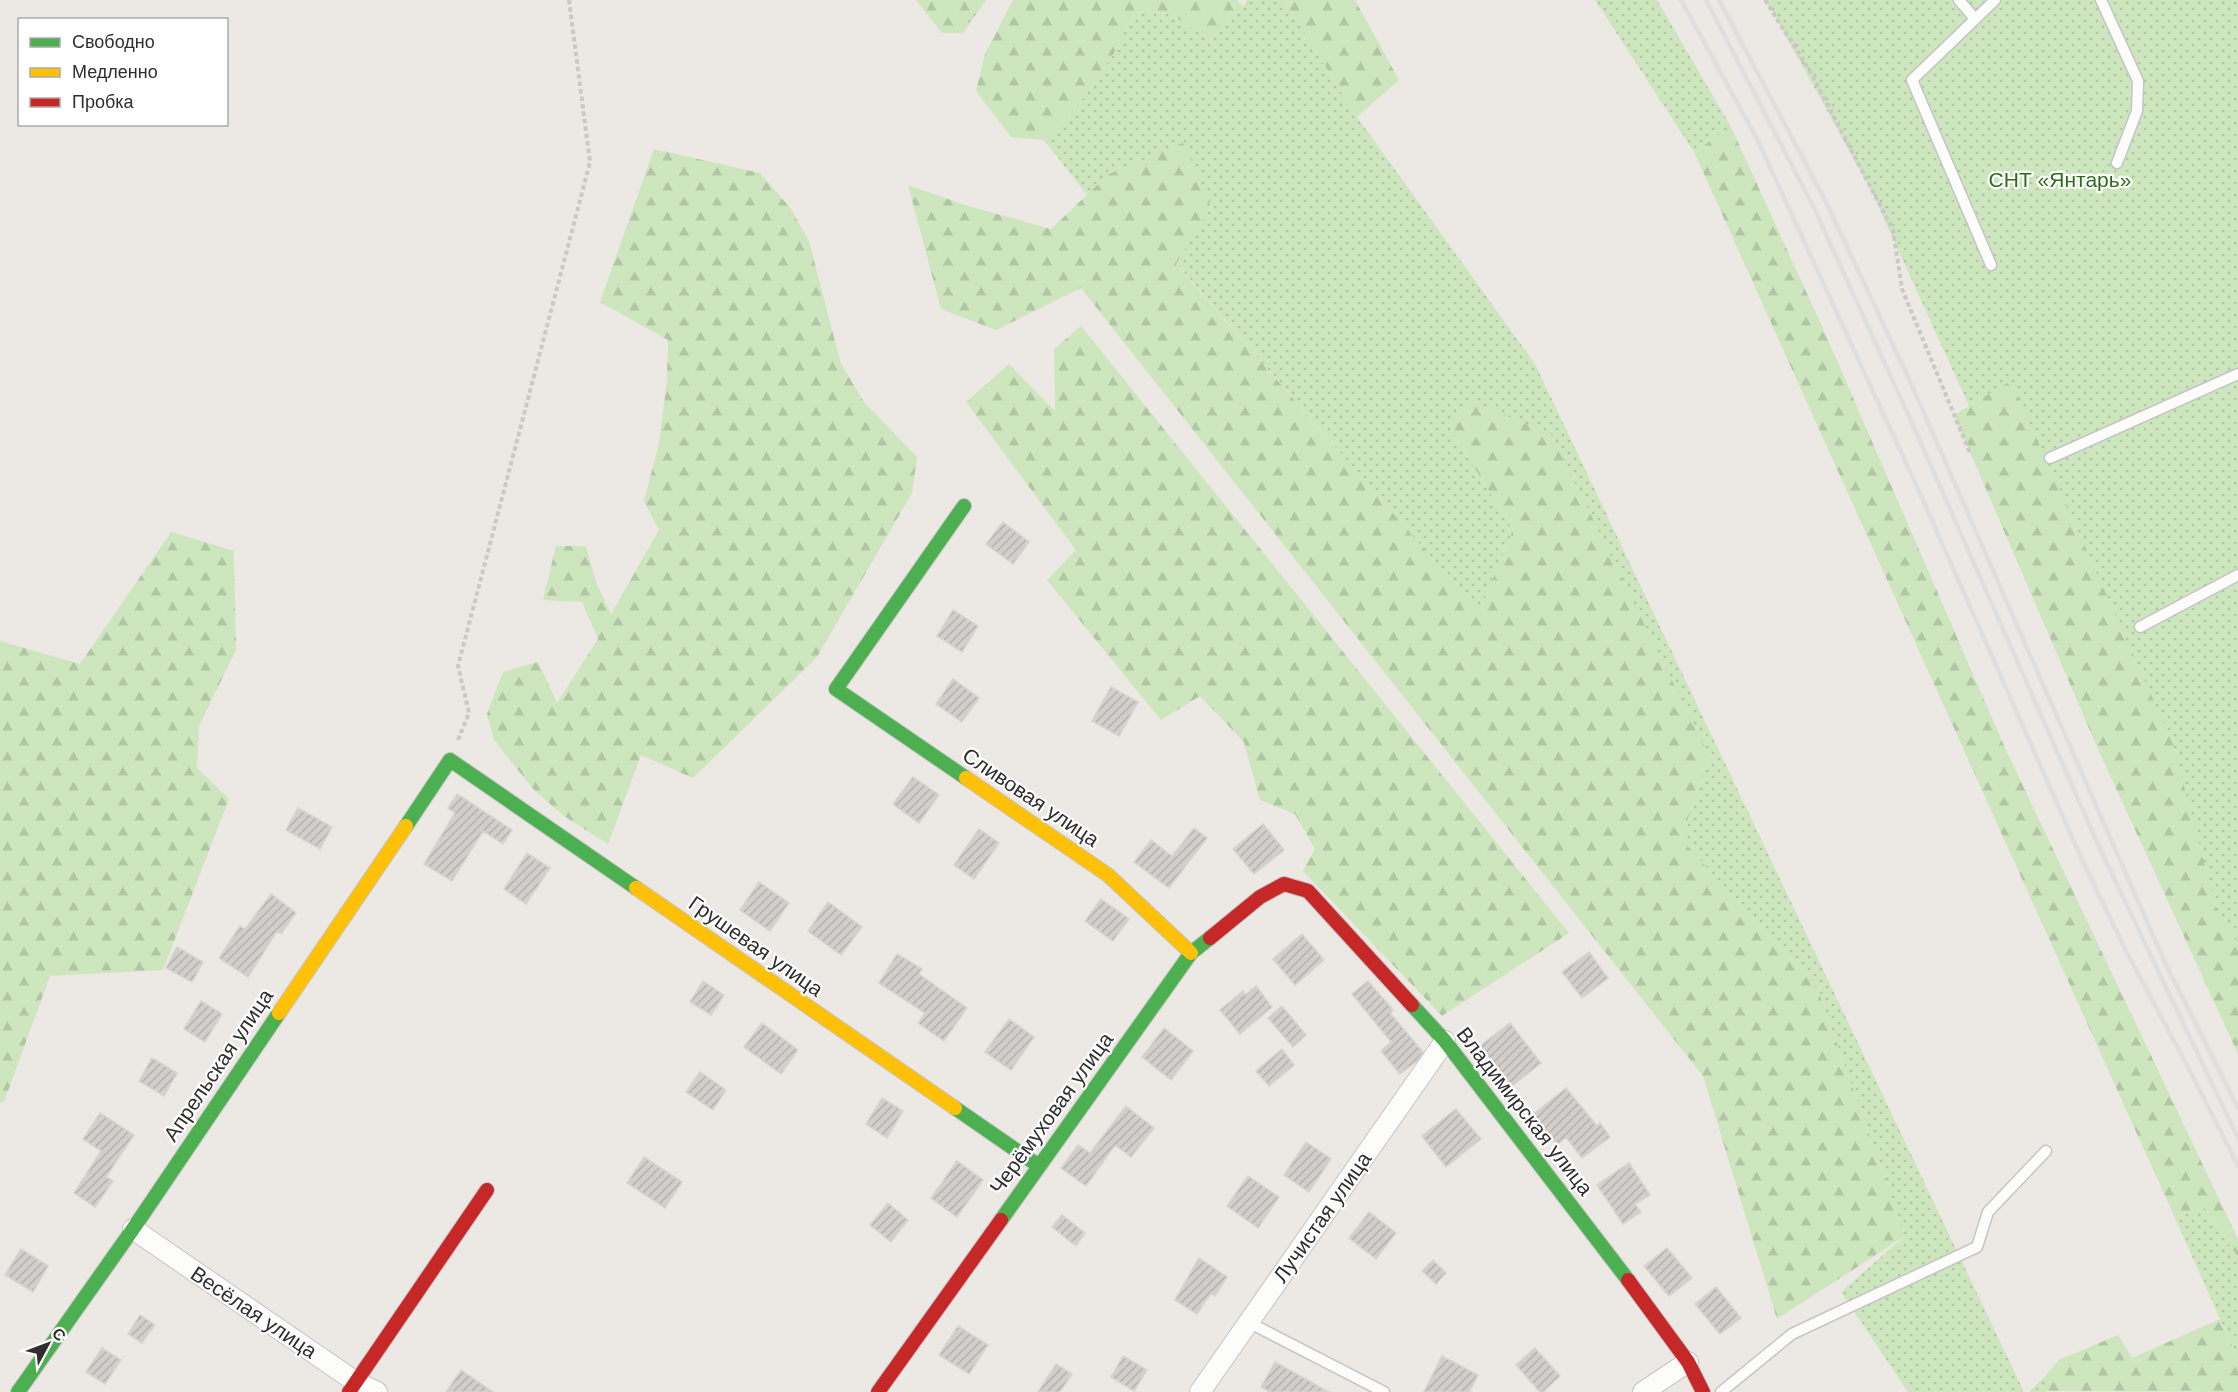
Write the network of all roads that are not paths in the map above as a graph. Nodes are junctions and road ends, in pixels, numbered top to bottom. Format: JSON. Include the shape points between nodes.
{"nodes":[{"id":1,"x":1959,"y":0,"type":"edge"},
{"id":2,"x":1995,"y":0,"type":"edge"},
{"id":3,"x":2101,"y":0,"type":"edge"},
{"id":4,"x":1975,"y":19,"type":"junction"},
{"id":5,"x":2117,"y":163,"type":"dead end"},
{"id":6,"x":1991,"y":265,"type":"dead end"},
{"id":7,"x":2238,"y":374,"type":"edge"},
{"id":8,"x":2050,"y":458,"type":"dead end"},
{"id":9,"x":964,"y":506,"type":"dead end"},
{"id":10,"x":2238,"y":575,"type":"edge"},
{"id":11,"x":2140,"y":627,"type":"dead end"},
{"id":12,"x":450,"y":760,"type":"joint"},
{"id":13,"x":1284,"y":884,"type":"joint"},
{"id":14,"x":1191,"y":953,"type":"junction"},
{"id":15,"x":1445,"y":1041,"type":"junction"},
{"id":16,"x":2046,"y":1151,"type":"dead end"},
{"id":17,"x":1039,"y":1166,"type":"junction"},
{"id":18,"x":487,"y":1190,"type":"dead end"},
{"id":19,"x":133,"y":1229,"type":"junction"},
{"id":20,"x":1248,"y":1322,"type":"junction"},
{"id":21,"x":1688,"y":1362,"type":"junction"},
{"id":22,"x":352,"y":1387,"type":"edge"},
{"id":23,"x":18,"y":1392,"type":"edge"},
{"id":24,"x":377,"y":1392,"type":"edge"},
{"id":25,"x":878,"y":1392,"type":"edge"},
{"id":26,"x":1200,"y":1392,"type":"edge"},
{"id":27,"x":1384,"y":1392,"type":"edge"},
{"id":28,"x":1643,"y":1392,"type":"edge"},
{"id":29,"x":1703,"y":1392,"type":"edge"},
{"id":30,"x":1721,"y":1392,"type":"edge"}],
"edges":[{"from":1,"to":4,"type":"lane"},
{"from":2,"to":4,"type":"lane"},
{"from":3,"to":5,"type":"lane","via":[[2138,81],[2137,111]]},
{"from":4,"to":6,"type":"lane","via":[[1912,80]]},
{"from":7,"to":8,"type":"lane"},
{"from":9,"to":14,"type":"street","name":"Сливовая улица","via":[[836,689],[1108,875]]},
{"from":10,"to":11,"type":"lane"},
{"from":12,"to":17,"type":"street","name":"Грушевая улица"},
{"from":12,"to":19,"type":"street","name":"Апрельская улица"},
{"from":13,"to":14,"type":"street","name":"Черёмуховая улица","via":[[1260,897]]},
{"from":13,"to":15,"type":"street","name":"Владимирская улица","via":[[1308,891]]},
{"from":14,"to":17,"type":"street","name":"Черёмуховая улица"},
{"from":15,"to":20,"type":"street","name":"Лучистая улица"},
{"from":15,"to":21,"type":"street","name":"Владимирская улица"},
{"from":16,"to":30,"type":"lane","via":[[1988,1212],[1977,1247],[1792,1334]]},
{"from":17,"to":25,"type":"street","name":"Черёмуховая улица"},
{"from":18,"to":22,"type":"street"},
{"from":19,"to":22,"type":"street","name":"Весёлая улица"},
{"from":19,"to":23,"type":"street","name":"Апрельская улица"},
{"from":20,"to":26,"type":"street","name":"Лучистая улица"},
{"from":20,"to":27,"type":"lane"},
{"from":21,"to":28,"type":"street"},
{"from":21,"to":29,"type":"street","name":"Владимирская улица"},
{"from":22,"to":24,"type":"street","name":"Весёлая улица"}]}
